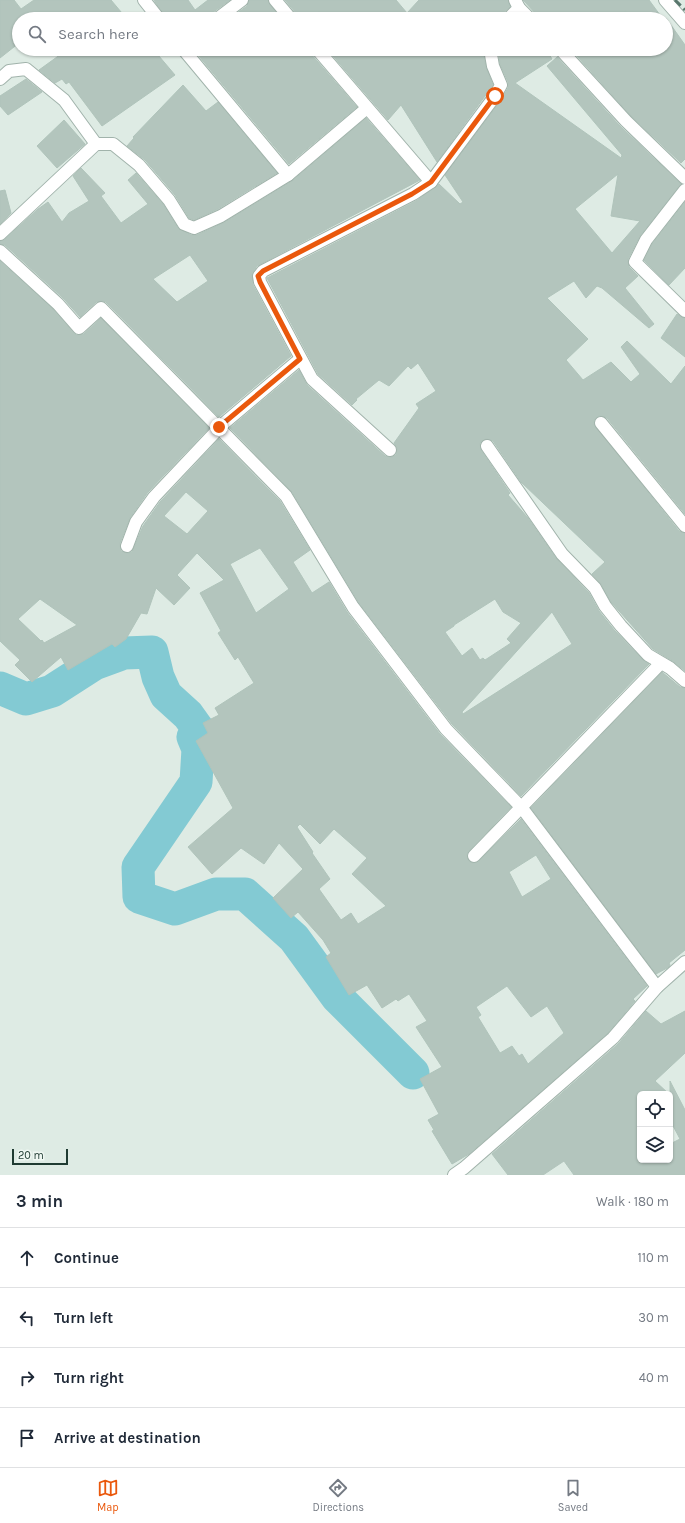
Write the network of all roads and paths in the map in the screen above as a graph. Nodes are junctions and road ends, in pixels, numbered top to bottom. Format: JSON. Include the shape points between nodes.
{"nodes":[{"id":1,"x":144,"y":0,"type":"edge"},
{"id":2,"x":242,"y":0,"type":"edge"},
{"id":3,"x":275,"y":0,"type":"edge"},
{"id":4,"x":665,"y":0,"type":"edge"},
{"id":5,"x":517,"y":4,"type":"edge"},
{"id":6,"x":153,"y":12,"type":"edge"},
{"id":7,"x":226,"y":12,"type":"edge"},
{"id":8,"x":285,"y":12,"type":"edge"},
{"id":9,"x":524,"y":12,"type":"edge"},
{"id":10,"x":685,"y":23,"type":"edge"},
{"id":11,"x":190,"y":56,"type":"edge"},
{"id":12,"x":323,"y":56,"type":"edge"},
{"id":13,"x":491,"y":56,"type":"edge"},
{"id":14,"x":566,"y":56,"type":"edge"},
{"id":15,"x":0,"y":79,"type":"edge"},
{"id":16,"x":367,"y":108,"type":"junction"},
{"id":17,"x":96,"y":144,"type":"junction"},
{"id":18,"x":288,"y":176,"type":"junction"},
{"id":19,"x":685,"y":178,"type":"edge"},
{"id":20,"x":431,"y":182,"type":"junction"},
{"id":21,"x":685,"y":190,"type":"edge"},
{"id":22,"x":0,"y":234,"type":"edge"},
{"id":23,"x":0,"y":251,"type":"edge"},
{"id":24,"x":685,"y":311,"type":"edge"},
{"id":25,"x":300,"y":359,"type":"junction"},
{"id":26,"x":601,"y":423,"type":"dead end"},
{"id":27,"x":219,"y":427,"type":"junction"},
{"id":28,"x":487,"y":446,"type":"dead end"},
{"id":29,"x":390,"y":450,"type":"dead end"},
{"id":30,"x":685,"y":526,"type":"edge"},
{"id":31,"x":128,"y":546,"type":"dead end"},
{"id":32,"x":660,"y":664,"type":"junction"},
{"id":33,"x":685,"y":681,"type":"edge"},
{"id":34,"x":522,"y":808,"type":"junction"},
{"id":35,"x":474,"y":856,"type":"dead end"},
{"id":36,"x":685,"y":962,"type":"edge"},
{"id":37,"x":657,"y":987,"type":"junction"},
{"id":38,"x":454,"y":1175,"type":"edge"}],
"edges":[{"from":1,"to":6,"type":"street"},
{"from":2,"to":7,"type":"street"},
{"from":3,"to":8,"type":"street"},
{"from":4,"to":10,"type":"street"},
{"from":5,"to":9,"type":"street"},
{"from":11,"to":18,"type":"street"},
{"from":12,"to":16,"type":"street"},
{"from":13,"to":20,"type":"street","via":[[501,85]]},
{"from":14,"to":19,"type":"street","via":[[626,121]]},
{"from":15,"to":17,"type":"street","via":[[10,71],[26,69],[64,100]]},
{"from":16,"to":18,"type":"street"},
{"from":16,"to":20,"type":"street"},
{"from":17,"to":18,"type":"street","via":[[113,144],[139,165],[169,200],[184,224],[194,228],[220,216]]},
{"from":17,"to":22,"type":"street"},
{"from":20,"to":25,"type":"street","via":[[263,271],[258,276]]},
{"from":21,"to":24,"type":"street","via":[[646,240],[635,262]]},
{"from":23,"to":27,"type":"street","via":[[58,304],[79,328],[101,308]]},
{"from":25,"to":27,"type":"street"},
{"from":25,"to":29,"type":"street","via":[[312,379]]},
{"from":26,"to":30,"type":"street"},
{"from":27,"to":31,"type":"street","via":[[154,497],[136,522]]},
{"from":27,"to":34,"type":"street","via":[[286,496],[353,607],[446,729]]},
{"from":28,"to":32,"type":"street","via":[[562,554],[595,588],[621,626]]},
{"from":32,"to":33,"type":"street","via":[[670,668]]},
{"from":32,"to":34,"type":"street"},
{"from":34,"to":35,"type":"street"},
{"from":34,"to":37,"type":"street"},
{"from":36,"to":37,"type":"street"},
{"from":37,"to":38,"type":"street","via":[[613,1038]]}]}
